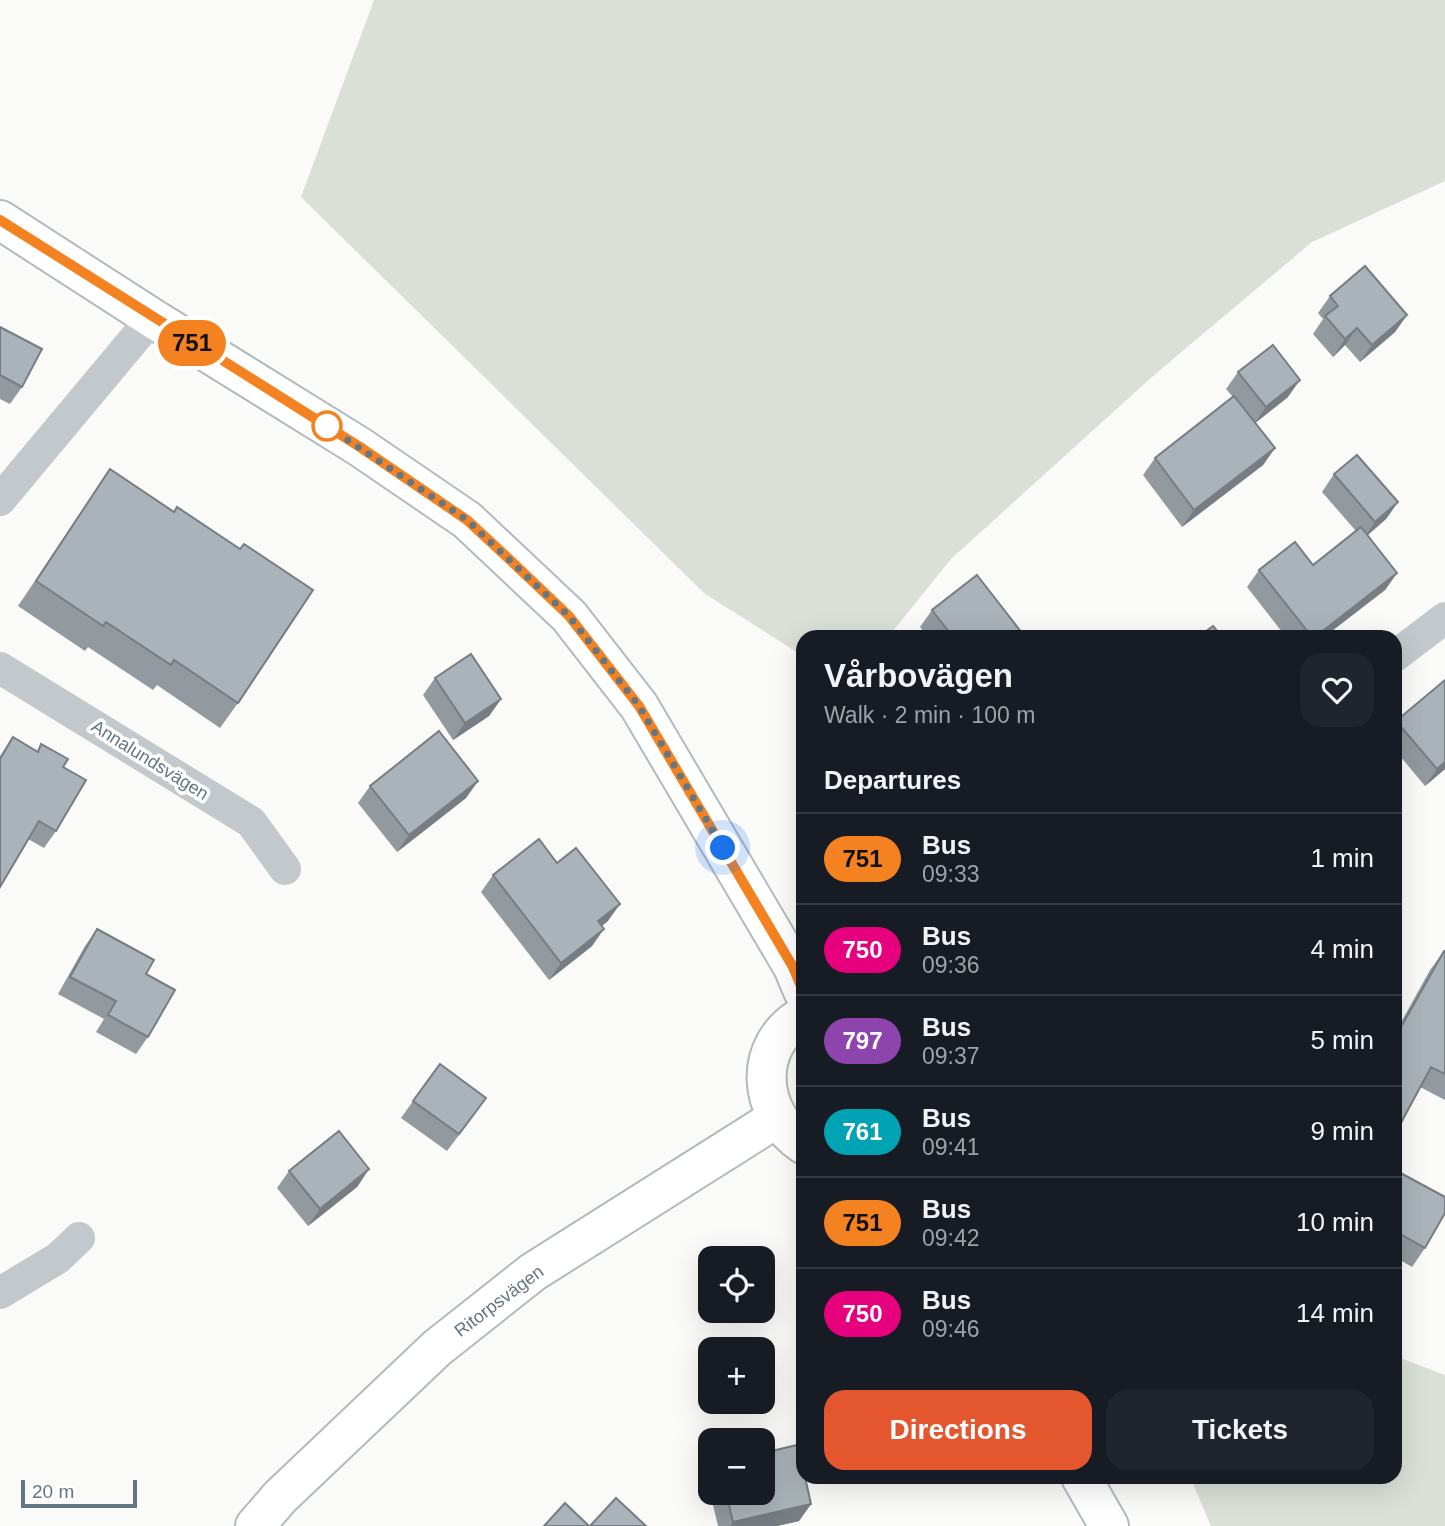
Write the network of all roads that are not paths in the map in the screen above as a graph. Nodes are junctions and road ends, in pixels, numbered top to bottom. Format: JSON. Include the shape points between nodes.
{"nodes":[{"id":1,"x":0,"y":220,"type":"edge"},
{"id":2,"x":152,"y":318,"type":"junction"},
{"id":3,"x":0,"y":500,"type":"edge"},
{"id":4,"x":1445,"y":618,"type":"edge"},
{"id":5,"x":1402,"y":651,"type":"edge"},
{"id":6,"x":0,"y":668,"type":"edge"},
{"id":7,"x":285,"y":869,"type":"dead end"},
{"id":8,"x":796,"y":974,"type":"edge"},
{"id":9,"x":796,"y":1021,"type":"edge"},
{"id":10,"x":790,"y":1131,"type":"edge"},
{"id":11,"x":79,"y":1238,"type":"dead end"},
{"id":12,"x":0,"y":1293,"type":"edge"},
{"id":13,"x":1085,"y":1484,"type":"edge"},
{"id":14,"x":255,"y":1526,"type":"edge"},
{"id":15,"x":1109,"y":1526,"type":"edge"}],
"edges":[{"from":1,"to":2,"type":"street"},
{"from":2,"to":3,"type":"street"},
{"from":2,"to":8,"type":"street","via":[[360,447],[467,520],[569,616],[639,706]]},
{"from":4,"to":5,"type":"street"},
{"from":6,"to":7,"type":"street","name":"Annalundsvägen","via":[[251,822]]},
{"from":9,"to":10,"type":"street","via":[[770,1057],[766,1073],[767,1091]]},
{"from":10,"to":14,"type":"street","name":"Ritorpsvägen","via":[[533,1272],[427,1357]]},
{"from":11,"to":12,"type":"street","via":[[58,1258]]},
{"from":13,"to":15,"type":"street"}]}
